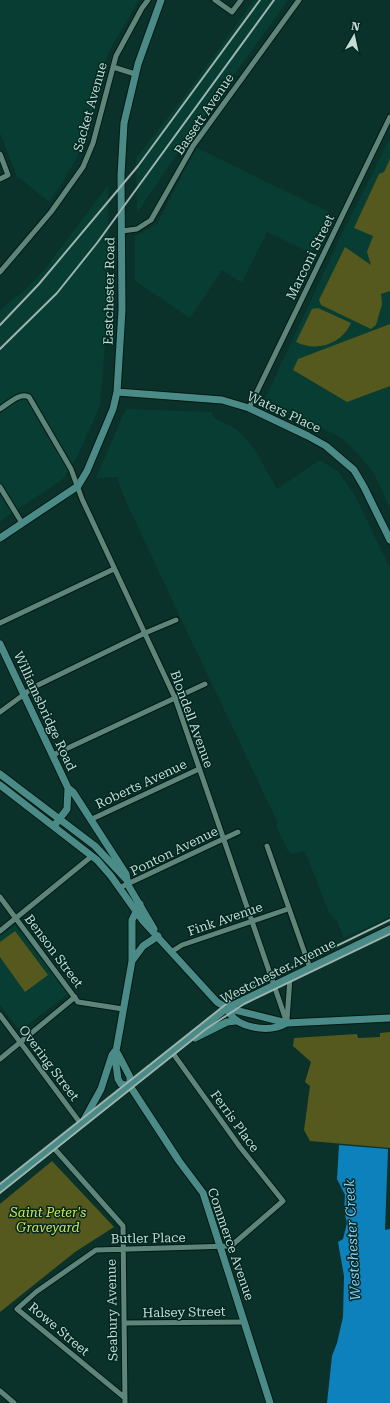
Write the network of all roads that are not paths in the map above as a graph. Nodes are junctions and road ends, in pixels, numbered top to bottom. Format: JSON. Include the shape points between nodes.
{"nodes":[{"id":1,"x":148,"y":0,"type":"edge"},
{"id":2,"x":161,"y":0,"type":"edge"},
{"id":3,"x":215,"y":0,"type":"edge"},
{"id":4,"x":241,"y":0,"type":"edge"},
{"id":5,"x":299,"y":0,"type":"edge"},
{"id":6,"x":113,"y":67,"type":"junction"},
{"id":7,"x":135,"y":74,"type":"junction"},
{"id":8,"x":390,"y":117,"type":"edge"},
{"id":9,"x":0,"y":154,"type":"edge"},
{"id":10,"x":0,"y":178,"type":"edge"},
{"id":11,"x":122,"y":231,"type":"junction"},
{"id":12,"x":0,"y":272,"type":"edge"},
{"id":13,"x":117,"y":392,"type":"junction"},
{"id":14,"x":0,"y":408,"type":"edge"},
{"id":15,"x":249,"y":408,"type":"junction"},
{"id":16,"x":78,"y":486,"type":"junction"},
{"id":17,"x":0,"y":487,"type":"edge"},
{"id":18,"x":22,"y":523,"type":"junction"},
{"id":19,"x":0,"y":538,"type":"edge"},
{"id":20,"x":390,"y":540,"type":"edge"},
{"id":21,"x":114,"y":569,"type":"junction"},
{"id":22,"x":176,"y":620,"type":"dead end"},
{"id":23,"x":0,"y":623,"type":"edge"},
{"id":24,"x":145,"y":633,"type":"junction"},
{"id":25,"x":0,"y":644,"type":"edge"},
{"id":26,"x":205,"y":684,"type":"dead end"},
{"id":27,"x":24,"y":693,"type":"junction"},
{"id":28,"x":175,"y":698,"type":"junction"},
{"id":29,"x":0,"y":712,"type":"edge"},
{"id":30,"x":53,"y":755,"type":"junction"},
{"id":31,"x":199,"y":769,"type":"junction"},
{"id":32,"x":0,"y":774,"type":"edge"},
{"id":33,"x":0,"y":785,"type":"edge"},
{"id":34,"x":68,"y":788,"type":"junction"},
{"id":35,"x":59,"y":819,"type":"junction"},
{"id":36,"x":92,"y":820,"type":"junction"},
{"id":37,"x":54,"y":826,"type":"junction"},
{"id":38,"x":238,"y":832,"type":"dead end"},
{"id":39,"x":223,"y":839,"type":"junction"},
{"id":40,"x":267,"y":846,"type":"dead end"},
{"id":41,"x":92,"y":856,"type":"junction"},
{"id":42,"x":127,"y":882,"type":"junction"},
{"id":43,"x":119,"y":888,"type":"junction"},
{"id":44,"x":0,"y":897,"type":"edge"},
{"id":45,"x":140,"y":904,"type":"junction"},
{"id":46,"x":288,"y":909,"type":"junction"},
{"id":47,"x":136,"y":911,"type":"junction"},
{"id":48,"x":16,"y":918,"type":"junction"},
{"id":49,"x":251,"y":922,"type":"junction"},
{"id":50,"x":390,"y":929,"type":"edge"},
{"id":51,"x":0,"y":931,"type":"edge"},
{"id":52,"x":158,"y":936,"type":"junction"},
{"id":53,"x":171,"y":952,"type":"junction"},
{"id":54,"x":132,"y":961,"type":"junction"},
{"id":55,"x":310,"y":968,"type":"junction"},
{"id":56,"x":290,"y":978,"type":"junction"},
{"id":57,"x":274,"y":985,"type":"junction"},
{"id":58,"x":75,"y":997,"type":"junction"},
{"id":59,"x":227,"y":1008,"type":"junction"},
{"id":60,"x":123,"y":1009,"type":"junction"},
{"id":61,"x":0,"y":1015,"type":"edge"},
{"id":62,"x":390,"y":1018,"type":"edge"},
{"id":63,"x":236,"y":1021,"type":"junction"},
{"id":64,"x":287,"y":1023,"type":"junction"},
{"id":65,"x":20,"y":1042,"type":"junction"},
{"id":66,"x":182,"y":1044,"type":"junction"},
{"id":67,"x":116,"y":1050,"type":"junction"},
{"id":68,"x":172,"y":1052,"type":"junction"},
{"id":69,"x":0,"y":1059,"type":"edge"},
{"id":70,"x":127,"y":1072,"type":"junction"},
{"id":71,"x":146,"y":1072,"type":"junction"},
{"id":72,"x":130,"y":1086,"type":"junction"},
{"id":73,"x":81,"y":1124,"type":"junction"},
{"id":74,"x":53,"y":1147,"type":"junction"},
{"id":75,"x":0,"y":1189,"type":"edge"},
{"id":76,"x":283,"y":1201,"type":"joint"},
{"id":77,"x":220,"y":1247,"type":"junction"},
{"id":78,"x":123,"y":1249,"type":"junction"},
{"id":79,"x":17,"y":1309,"type":"joint"},
{"id":80,"x":244,"y":1322,"type":"junction"},
{"id":81,"x":124,"y":1324,"type":"junction"},
{"id":82,"x":0,"y":1391,"type":"edge"},
{"id":83,"x":125,"y":1400,"type":"edge"},
{"id":84,"x":14,"y":1403,"type":"edge"},
{"id":85,"x":270,"y":1403,"type":"edge"}],
"edges":[{"from":1,"to":6,"type":"street","name":"Sacket Avenue","via":[[116,56]]},
{"from":2,"to":7,"type":"main road","name":"Eastchester Road"},
{"from":3,"to":4,"type":"street","via":[[232,12]]},
{"from":5,"to":11,"type":"street","name":"Bassett Avenue","via":[[193,146],[152,220],[137,229]]},
{"from":6,"to":7,"type":"street"},
{"from":6,"to":12,"type":"street","name":"Sacket Avenue","via":[[90,154],[64,194]]},
{"from":7,"to":11,"type":"main road","name":"Eastchester Road","via":[[124,123],[121,175]]},
{"from":8,"to":15,"type":"street","name":"Marconi Street"},
{"from":9,"to":10,"type":"street","via":[[8,175]]},
{"from":11,"to":13,"type":"main road","name":"Eastchester Road","via":[[122,310]]},
{"from":13,"to":15,"type":"main road","name":"Waters Place","via":[[212,398]]},
{"from":13,"to":16,"type":"main road","name":"Eastchester Road","via":[[113,409]]},
{"from":14,"to":16,"type":"street","name":"Blondell Avenue","via":[[26,395],[71,469]]},
{"from":15,"to":20,"type":"main road","name":"Waters Place","via":[[313,438],[344,460],[354,470],[364,487]]},
{"from":16,"to":18,"type":"main road","name":"Eastchester Road"},
{"from":16,"to":21,"type":"street","name":"Blondell Avenue"},
{"from":17,"to":18,"type":"street"},
{"from":18,"to":19,"type":"main road","name":"Eastchester Road"},
{"from":21,"to":23,"type":"street"},
{"from":21,"to":24,"type":"street","name":"Blondell Avenue"},
{"from":22,"to":24,"type":"street"},
{"from":24,"to":27,"type":"street"},
{"from":24,"to":28,"type":"street","name":"Blondell Avenue"},
{"from":25,"to":27,"type":"main road","name":"Williamsbridge Road"},
{"from":26,"to":28,"type":"street"},
{"from":27,"to":29,"type":"street"},
{"from":27,"to":30,"type":"main road","name":"Williamsbridge Road"},
{"from":28,"to":30,"type":"street"},
{"from":28,"to":31,"type":"street","name":"Blondell Avenue"},
{"from":30,"to":34,"type":"main road","name":"Williamsbridge Road"},
{"from":31,"to":36,"type":"street","name":"Roberts Avenue"},
{"from":31,"to":39,"type":"street","name":"Blondell Avenue"},
{"from":32,"to":35,"type":"main road"},
{"from":33,"to":37,"type":"main road"},
{"from":34,"to":35,"type":"main road","name":"Williamsbridge Road","via":[[67,809]]},
{"from":34,"to":36,"type":"main road","name":"Williamsbridge Road"},
{"from":35,"to":37,"type":"main road","name":"Williamsbridge Road"},
{"from":35,"to":42,"type":"main road","via":[[104,854]]},
{"from":36,"to":42,"type":"main road","name":"Williamsbridge Road","via":[[126,874]]},
{"from":37,"to":41,"type":"main road"},
{"from":38,"to":39,"type":"street","name":"Ponton Avenue"},
{"from":39,"to":42,"type":"street","name":"Ponton Avenue"},
{"from":39,"to":49,"type":"street","name":"Blondell Avenue"},
{"from":40,"to":46,"type":"street","via":[[288,901]]},
{"from":41,"to":43,"type":"main road","via":[[106,869]]},
{"from":41,"to":48,"type":"street"},
{"from":42,"to":43,"type":"street","name":"Ponton Avenue"},
{"from":42,"to":45,"type":"main road"},
{"from":43,"to":47,"type":"main road"},
{"from":44,"to":48,"type":"street","name":"Benson Street"},
{"from":45,"to":47,"type":"main road"},
{"from":45,"to":52,"type":"main road"},
{"from":46,"to":49,"type":"street","name":"Fink Avenue"},
{"from":46,"to":55,"type":"street"},
{"from":47,"to":52,"type":"main road"},
{"from":47,"to":54,"type":"main road","via":[[132,920]]},
{"from":48,"to":51,"type":"street"},
{"from":48,"to":58,"type":"street","name":"Benson Street"},
{"from":49,"to":53,"type":"street","name":"Fink Avenue"},
{"from":49,"to":57,"type":"street","name":"Blondell Avenue"},
{"from":50,"to":55,"type":"main road","name":"Westchester Avenue"},
{"from":52,"to":53,"type":"main road"},
{"from":52,"to":54,"type":"main road","via":[[143,946]]},
{"from":53,"to":59,"type":"main road","via":[[217,1002]]},
{"from":54,"to":60,"type":"main road"},
{"from":55,"to":56,"type":"main road","name":"Westchester Avenue"},
{"from":56,"to":57,"type":"main road","name":"Westchester Avenue"},
{"from":56,"to":64,"type":"street"},
{"from":57,"to":59,"type":"main road","name":"Westchester Avenue"},
{"from":57,"to":64,"type":"street","name":"Blondell Avenue"},
{"from":58,"to":60,"type":"street","name":"Benson Street","via":[[78,1002]]},
{"from":58,"to":65,"type":"street"},
{"from":59,"to":63,"type":"main road"},
{"from":59,"to":64,"type":"main road"},
{"from":59,"to":66,"type":"main road","name":"Westchester Avenue"},
{"from":60,"to":67,"type":"main road"},
{"from":61,"to":65,"type":"street","name":"Overing Street"},
{"from":62,"to":64,"type":"main road"},
{"from":63,"to":64,"type":"main road","via":[[260,1028],[279,1028]]},
{"from":63,"to":66,"type":"main road","name":"Westchester Avenue","via":[[227,1022]]},
{"from":65,"to":69,"type":"street"},
{"from":65,"to":73,"type":"street","name":"Overing Street"},
{"from":66,"to":68,"type":"main road","name":"Westchester Avenue"},
{"from":67,"to":70,"type":"main road"},
{"from":67,"to":72,"type":"main road","via":[[118,1079],[121,1084]]},
{"from":67,"to":73,"type":"main road","via":[[101,1088]]},
{"from":68,"to":71,"type":"main road","name":"Westchester Avenue"},
{"from":68,"to":76,"type":"street","name":"Ferris Place","via":[[240,1147]]},
{"from":70,"to":71,"type":"main road"},
{"from":70,"to":72,"type":"main road"},
{"from":71,"to":72,"type":"main road","name":"Westchester Avenue"},
{"from":72,"to":73,"type":"main road","name":"Westchester Avenue"},
{"from":72,"to":77,"type":"main road","name":"Commerce Avenue","via":[[179,1161],[201,1189]]},
{"from":73,"to":74,"type":"main road","name":"Westchester Avenue"},
{"from":74,"to":75,"type":"main road","name":"Westchester Avenue"},
{"from":74,"to":78,"type":"street","name":"Seabury Avenue","via":[[123,1226]]},
{"from":76,"to":77,"type":"street","name":"Butler Place","via":[[231,1246]]},
{"from":77,"to":78,"type":"street","name":"Butler Place"},
{"from":77,"to":80,"type":"main road","name":"Commerce Avenue"},
{"from":78,"to":79,"type":"street","name":"Butler Place","via":[[96,1250],[36,1292]]},
{"from":78,"to":81,"type":"street","name":"Seabury Avenue"},
{"from":79,"to":83,"type":"street","name":"Rowe Street"},
{"from":80,"to":81,"type":"street","name":"Halsey Street"},
{"from":80,"to":85,"type":"main road","name":"Commerce Avenue"},
{"from":81,"to":83,"type":"street","name":"Seabury Avenue"},
{"from":82,"to":84,"type":"street"}]}
